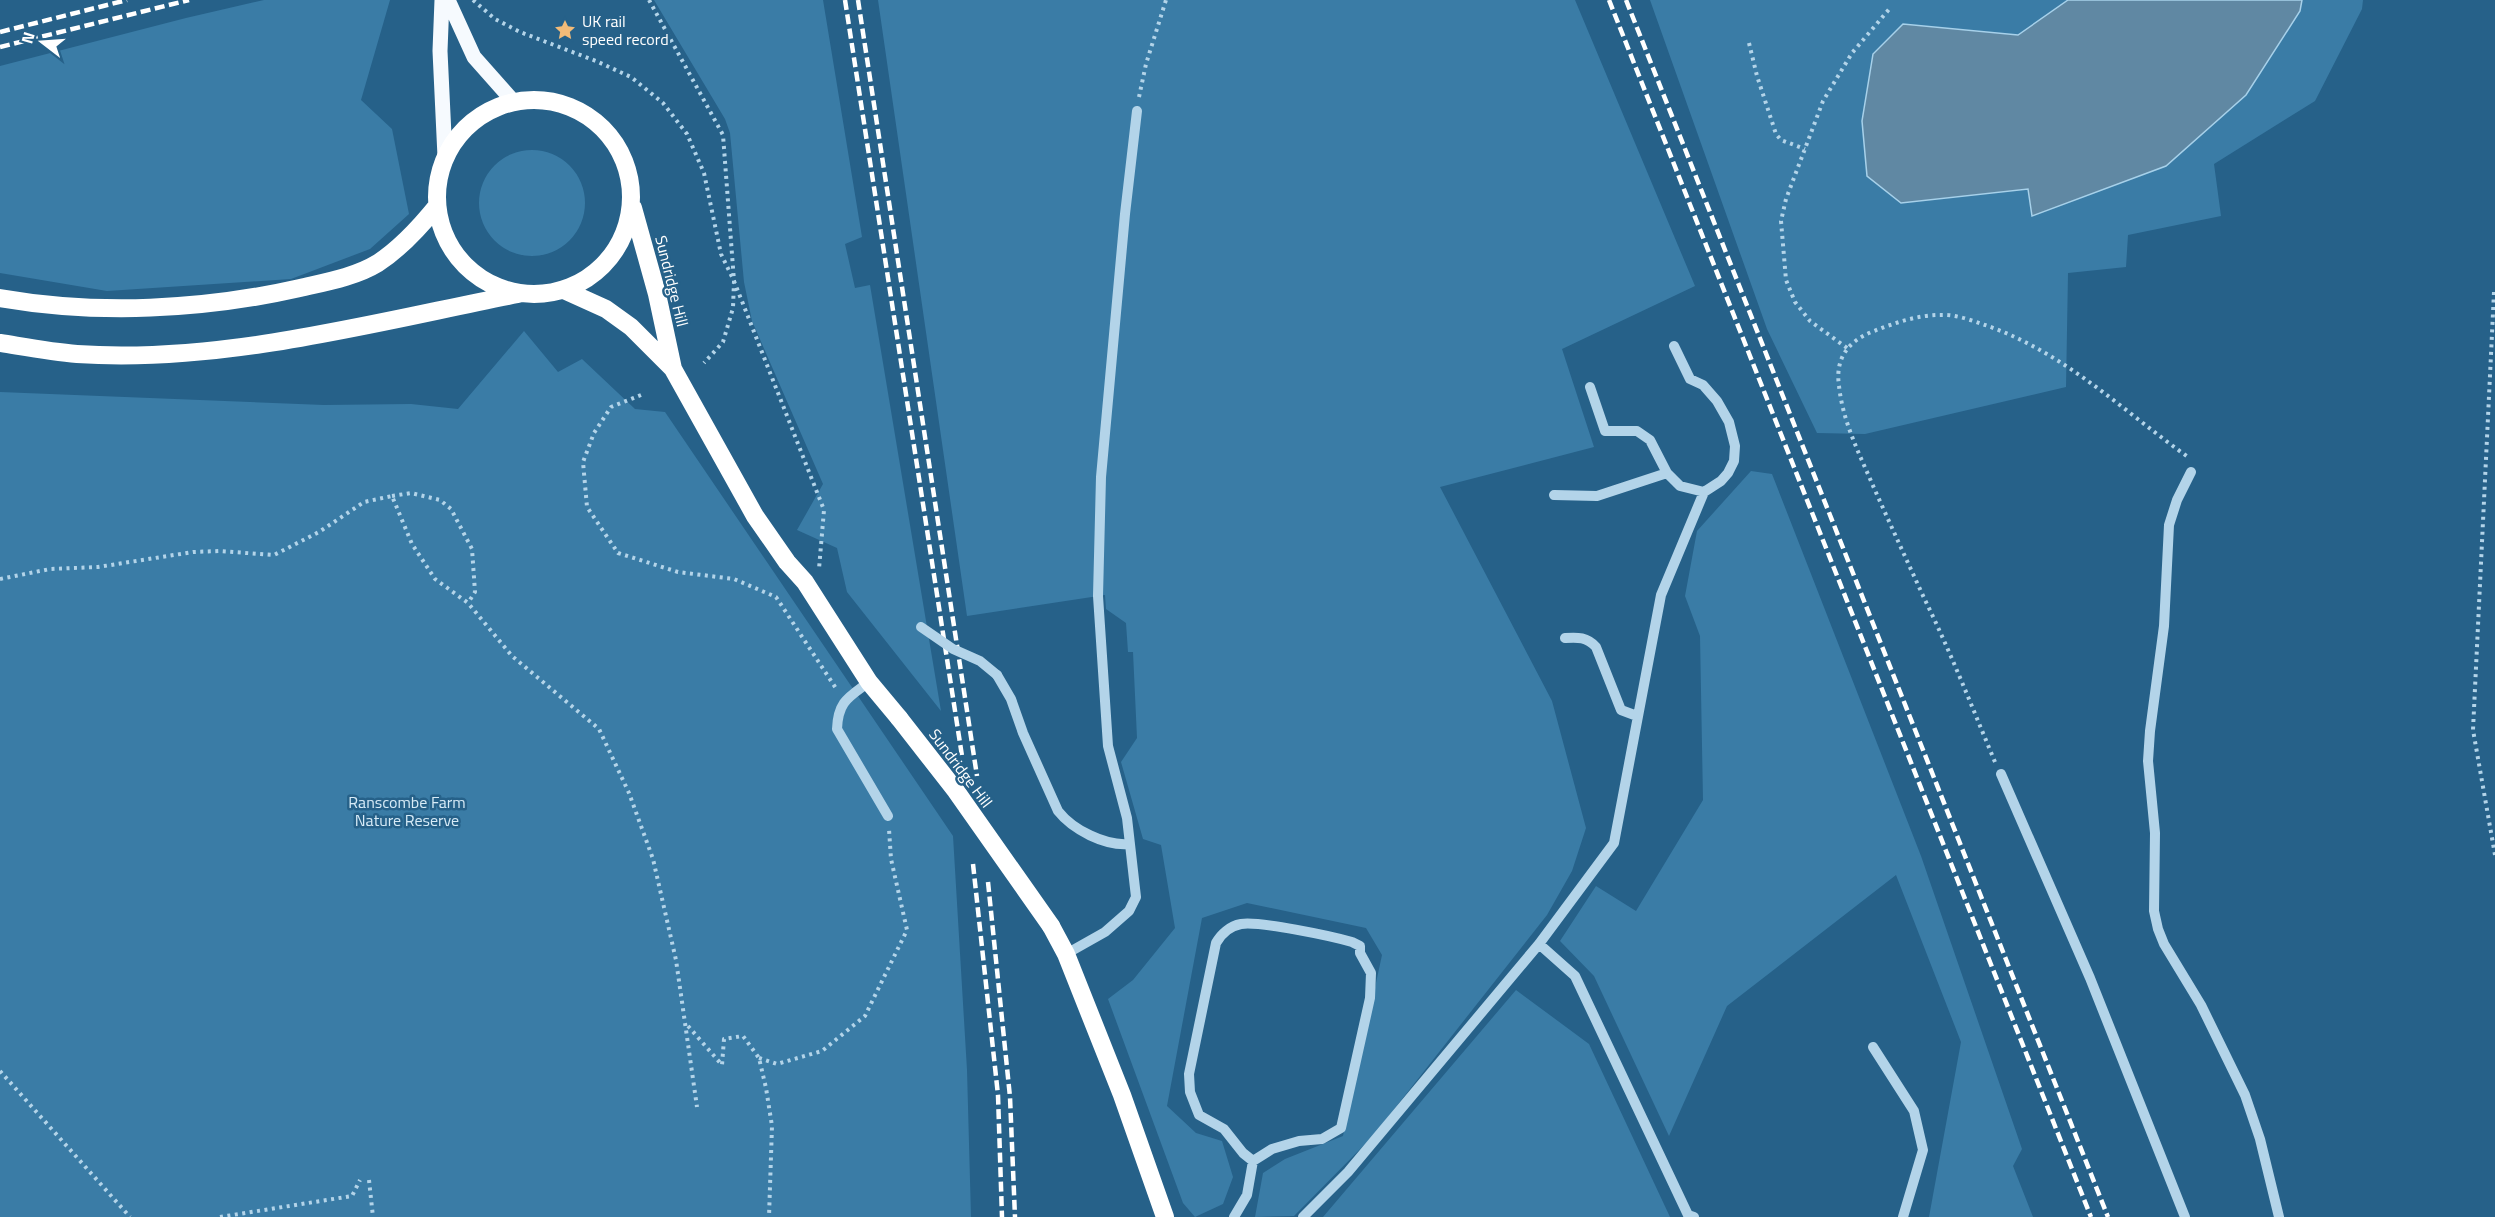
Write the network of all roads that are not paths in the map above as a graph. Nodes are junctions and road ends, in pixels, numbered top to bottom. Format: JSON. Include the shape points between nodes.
{"nodes":[{"id":1,"x":442,"y":0,"type":"edge"},
{"id":2,"x":448,"y":0,"type":"edge"},
{"id":3,"x":513,"y":101,"type":"junction"},
{"id":4,"x":1137,"y":111,"type":"road end"},
{"id":5,"x":445,"y":157,"type":"junction"},
{"id":6,"x":631,"y":203,"type":"junction"},
{"id":7,"x":437,"y":206,"type":"junction"},
{"id":8,"x":564,"y":290,"type":"junction"},
{"id":9,"x":520,"y":293,"type":"junction"},
{"id":10,"x":0,"y":298,"type":"edge"},
{"id":11,"x":0,"y":343,"type":"edge"},
{"id":12,"x":1674,"y":345,"type":"dead end"},
{"id":13,"x":673,"y":369,"type":"junction"},
{"id":14,"x":1590,"y":387,"type":"dead end"},
{"id":15,"x":2191,"y":472,"type":"road end"},
{"id":16,"x":1667,"y":473,"type":"junction"},
{"id":17,"x":1704,"y":492,"type":"junction"},
{"id":18,"x":1554,"y":495,"type":"dead end"},
{"id":19,"x":921,"y":627,"type":"dead end"},
{"id":20,"x":1565,"y":638,"type":"dead end"},
{"id":21,"x":869,"y":682,"type":"junction"},
{"id":22,"x":1637,"y":716,"type":"junction"},
{"id":23,"x":2001,"y":774,"type":"road end"},
{"id":24,"x":888,"y":816,"type":"road end"},
{"id":25,"x":1129,"y":844,"type":"junction"},
{"id":26,"x":1539,"y":944,"type":"junction"},
{"id":27,"x":1066,"y":954,"type":"junction"},
{"id":28,"x":1873,"y":1047,"type":"dead end"},
{"id":29,"x":1253,"y":1161,"type":"junction"},
{"id":30,"x":1166,"y":1217,"type":"edge"},
{"id":31,"x":1234,"y":1217,"type":"edge"},
{"id":32,"x":1303,"y":1217,"type":"edge"},
{"id":33,"x":1694,"y":1217,"type":"edge"},
{"id":34,"x":1903,"y":1217,"type":"edge"},
{"id":35,"x":2185,"y":1217,"type":"edge"},
{"id":36,"x":2278,"y":1217,"type":"edge"}],
"edges":[{"from":1,"to":5,"type":"main road"},
{"from":2,"to":3,"type":"main road","via":[[474,57]]},
{"from":3,"to":5,"type":"highway","via":[[485,112],[462,132]]},
{"from":3,"to":6,"type":"highway","via":[[543,99],[572,107],[598,123],[617,146],[629,173]]},
{"from":4,"to":25,"type":"lane","via":[[1101,477],[1098,554],[1107,733],[1127,818]]},
{"from":5,"to":7,"type":"highway","via":[[438,181]]},
{"from":6,"to":8,"type":"highway","via":[[625,232],[611,257],[590,277]]},
{"from":6,"to":13,"type":"highway","name":"Sundridge Hill"},
{"from":7,"to":9,"type":"highway","via":[[445,237],[463,264],[489,284]]},
{"from":7,"to":10,"type":"highway","via":[[401,245],[377,263],[329,282],[258,297],[222,303],[133,307]]},
{"from":8,"to":9,"type":"highway"},
{"from":8,"to":13,"type":"highway","name":"Sundridge Hill","via":[[606,309],[631,327]]},
{"from":9,"to":11,"type":"highway","via":[[291,339],[207,351],[76,354]]},
{"from":12,"to":17,"type":"lane","via":[[1690,379],[1703,385],[1717,401],[1729,422],[1735,446],[1728,473]]},
{"from":13,"to":21,"type":"highway","name":"Sundridge Hill","via":[[755,516],[805,582]]},
{"from":14,"to":16,"type":"lane","via":[[1605,431],[1637,431],[1650,440]]},
{"from":15,"to":36,"type":"lane","via":[[2169,525],[2164,626],[2150,731],[2154,911],[2162,940],[2201,1005],[2246,1095]]},
{"from":16,"to":17,"type":"lane","via":[[1680,486]]},
{"from":16,"to":18,"type":"lane","via":[[1597,496]]},
{"from":17,"to":22,"type":"lane","via":[[1661,595]]},
{"from":19,"to":25,"type":"lane","bridge":true,"via":[[953,649],[976,658],[997,675],[1058,811],[1068,822],[1114,844]]},
{"from":20,"to":22,"type":"lane","via":[[1589,640],[1596,647],[1620,710]]},
{"from":21,"to":24,"type":"lane","via":[[844,701],[837,729]]},
{"from":21,"to":27,"type":"highway","name":"Sundridge Hill","bridge":true,"via":[[956,791],[1051,926]]},
{"from":22,"to":26,"type":"lane","via":[[1614,843]]},
{"from":23,"to":35,"type":"lane","via":[[2090,978]]},
{"from":25,"to":27,"type":"lane","via":[[1136,894],[1132,909],[1101,936]]},
{"from":26,"to":32,"type":"lane","via":[[1348,1172]]},
{"from":26,"to":33,"type":"lane","via":[[1575,976],[1688,1215]]},
{"from":27,"to":30,"type":"highway","name":"Sundridge Hill"},
{"from":28,"to":34,"type":"lane","via":[[1914,1112],[1923,1150]]},
{"from":29,"to":29,"type":"lane","via":[[1224,1129],[1199,1115],[1189,1088],[1189,1071],[1216,943],[1229,928],[1252,923],[1355,943],[1371,973],[1370,998],[1341,1128],[1322,1139],[1272,1149]]},
{"from":29,"to":31,"type":"lane","via":[[1247,1195]]}]}
